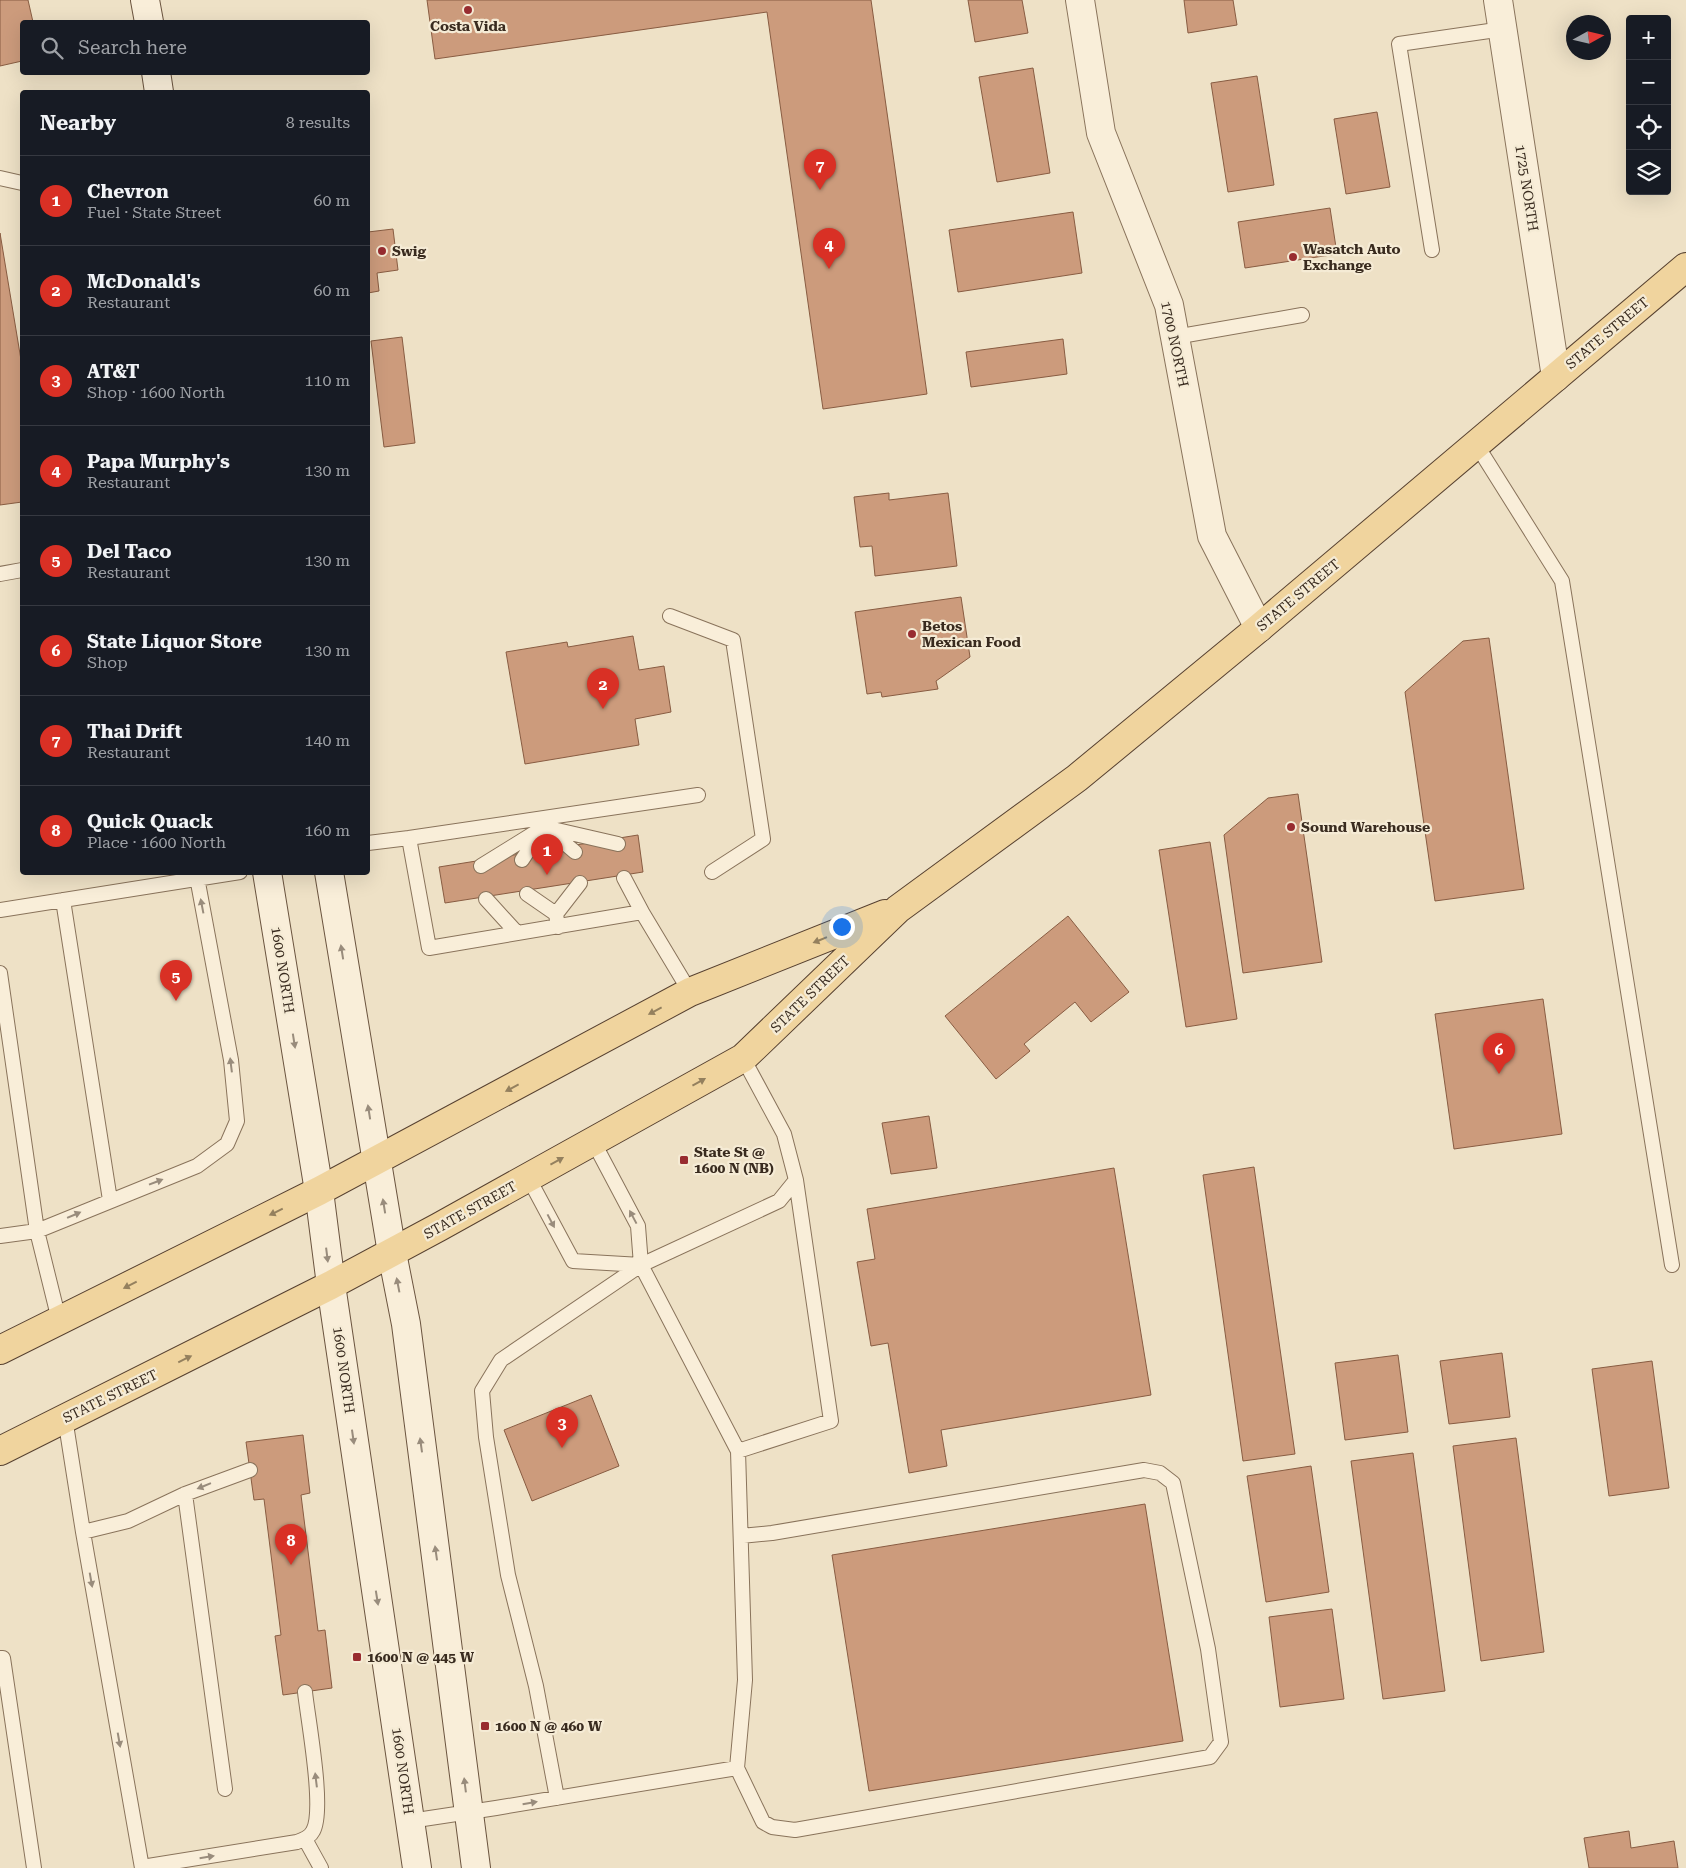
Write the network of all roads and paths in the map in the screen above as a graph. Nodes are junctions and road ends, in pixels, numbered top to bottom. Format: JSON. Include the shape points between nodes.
{"nodes":[{"id":1,"x":145,"y":0,"type":"edge"},
{"id":2,"x":1080,"y":0,"type":"edge"},
{"id":3,"x":1498,"y":0,"type":"edge"},
{"id":4,"x":149,"y":20,"type":"edge"},
{"id":5,"x":1503,"y":30,"type":"junction"},
{"id":6,"x":157,"y":75,"type":"edge"},
{"id":7,"x":160,"y":90,"type":"edge"},
{"id":8,"x":0,"y":178,"type":"edge"},
{"id":9,"x":20,"y":183,"type":"edge"},
{"id":10,"x":1432,"y":250,"type":"dead end"},
{"id":11,"x":1686,"y":267,"type":"edge"},
{"id":12,"x":1302,"y":315,"type":"dead end"},
{"id":13,"x":1175,"y":337,"type":"junction"},
{"id":14,"x":1556,"y":377,"type":"junction"},
{"id":15,"x":1476,"y":444,"type":"junction"},
{"id":16,"x":20,"y":570,"type":"edge"},
{"id":17,"x":0,"y":574,"type":"edge"},
{"id":18,"x":670,"y":616,"type":"dead end"},
{"id":19,"x":1259,"y":628,"type":"junction"},
{"id":20,"x":698,"y":795,"type":"dead end"},
{"id":21,"x":544,"y":823,"type":"junction"},
{"id":22,"x":409,"y":838,"type":"junction"},
{"id":23,"x":370,"y":843,"type":"edge"},
{"id":24,"x":618,"y":844,"type":"dead end"},
{"id":25,"x":576,"y":852,"type":"dead end"},
{"id":26,"x":522,"y":860,"type":"dead end"},
{"id":27,"x":481,"y":866,"type":"dead end"},
{"id":28,"x":712,"y":872,"type":"dead end"},
{"id":29,"x":267,"y":875,"type":"edge"},
{"id":30,"x":330,"y":875,"type":"edge"},
{"id":31,"x":196,"y":876,"type":"edge"},
{"id":32,"x":624,"y":878,"type":"dead end"},
{"id":33,"x":580,"y":883,"type":"dead end"},
{"id":34,"x":527,"y":894,"type":"dead end"},
{"id":35,"x":486,"y":899,"type":"dead end"},
{"id":36,"x":63,"y":900,"type":"junction"},
{"id":37,"x":898,"y":908,"type":"junction"},
{"id":38,"x":0,"y":910,"type":"edge"},
{"id":39,"x":642,"y":912,"type":"junction"},
{"id":40,"x":557,"y":920,"type":"junction"},
{"id":41,"x":517,"y":933,"type":"junction"},
{"id":42,"x":0,"y":973,"type":"edge"},
{"id":43,"x":690,"y":992,"type":"junction"},
{"id":44,"x":743,"y":1058,"type":"junction"},
{"id":45,"x":594,"y":1141,"type":"junction"},
{"id":46,"x":377,"y":1160,"type":"junction"},
{"id":47,"x":528,"y":1177,"type":"junction"},
{"id":48,"x":796,"y":1180,"type":"junction"},
{"id":49,"x":319,"y":1191,"type":"junction"},
{"id":50,"x":110,"y":1200,"type":"junction"},
{"id":51,"x":37,"y":1231,"type":"junction"},
{"id":52,"x":0,"y":1236,"type":"edge"},
{"id":53,"x":392,"y":1252,"type":"junction"},
{"id":54,"x":641,"y":1265,"type":"junction"},
{"id":55,"x":1672,"y":1265,"type":"dead end"},
{"id":56,"x":331,"y":1285,"type":"junction"},
{"id":57,"x":59,"y":1320,"type":"junction"},
{"id":58,"x":0,"y":1350,"type":"edge"},
{"id":59,"x":65,"y":1418,"type":"junction"},
{"id":60,"x":0,"y":1450,"type":"edge"},
{"id":61,"x":738,"y":1451,"type":"junction"},
{"id":62,"x":250,"y":1470,"type":"dead end"},
{"id":63,"x":186,"y":1494,"type":"junction"},
{"id":64,"x":83,"y":1532,"type":"junction"},
{"id":65,"x":741,"y":1536,"type":"junction"},
{"id":66,"x":0,"y":1658,"type":"edge"},
{"id":67,"x":305,"y":1692,"type":"dead end"},
{"id":68,"x":737,"y":1768,"type":"junction"},
{"id":69,"x":225,"y":1789,"type":"dead end"},
{"id":70,"x":557,"y":1798,"type":"junction"},
{"id":71,"x":469,"y":1812,"type":"junction"},
{"id":72,"x":410,"y":1821,"type":"junction"},
{"id":73,"x":305,"y":1839,"type":"junction"},
{"id":74,"x":142,"y":1867,"type":"edge"},
{"id":75,"x":34,"y":1868,"type":"edge"},
{"id":76,"x":321,"y":1868,"type":"edge"},
{"id":77,"x":417,"y":1868,"type":"edge"},
{"id":78,"x":476,"y":1868,"type":"edge"}],
"edges":[{"from":1,"to":4,"type":"main road"},
{"from":2,"to":13,"type":"main road","name":"1700 NORTH","via":[[1101,134],[1169,305]]},
{"from":3,"to":5,"type":"main road","name":"1725 NORTH"},
{"from":5,"to":10,"type":"lane","via":[[1398,44]]},
{"from":5,"to":14,"type":"main road","name":"1725 NORTH"},
{"from":6,"to":7,"type":"main road"},
{"from":8,"to":9,"type":"lane"},
{"from":11,"to":14,"type":"main road","name":"STATE STREET"},
{"from":12,"to":13,"type":"lane"},
{"from":13,"to":19,"type":"main road","name":"1700 NORTH","via":[[1212,536]]},
{"from":14,"to":15,"type":"main road","name":"STATE STREET"},
{"from":15,"to":19,"type":"main road","name":"STATE STREET"},
{"from":15,"to":55,"type":"lane","via":[[1562,581]]},
{"from":16,"to":17,"type":"lane"},
{"from":18,"to":28,"type":"lane","via":[[733,640],[763,839]]},
{"from":19,"to":37,"type":"main road","name":"STATE STREET","via":[[1077,778]]},
{"from":20,"to":21,"type":"lane"},
{"from":21,"to":22,"type":"lane"},
{"from":21,"to":24,"type":"lane"},
{"from":21,"to":25,"type":"lane"},
{"from":21,"to":26,"type":"lane"},
{"from":21,"to":27,"type":"lane"},
{"from":22,"to":23,"type":"lane"},
{"from":22,"to":41,"type":"lane","via":[[429,948]]},
{"from":29,"to":49,"type":"main road","name":"1600 NORTH","one_way":true},
{"from":46,"to":30,"type":"main road","one_way":true},
{"from":31,"to":36,"type":"lane"},
{"from":50,"to":31,"type":"lane","one_way":true,"via":[[198,1166],[228,1144],[237,1121],[231,1060]]},
{"from":32,"to":39,"type":"lane"},
{"from":33,"to":40,"type":"lane"},
{"from":34,"to":40,"type":"lane"},
{"from":35,"to":41,"type":"lane"},
{"from":36,"to":38,"type":"lane"},
{"from":36,"to":50,"type":"lane"},
{"from":37,"to":43,"type":"main road","name":"STATE STREET","one_way":true},
{"from":37,"to":44,"type":"main road","name":"STATE STREET"},
{"from":39,"to":40,"type":"lane"},
{"from":39,"to":43,"type":"lane"},
{"from":40,"to":41,"type":"lane"},
{"from":42,"to":51,"type":"lane"},
{"from":43,"to":46,"type":"main road","name":"STATE STREET","one_way":true},
{"from":45,"to":44,"type":"main road","name":"STATE STREET","one_way":true},
{"from":44,"to":48,"type":"lane","via":[[784,1134]]},
{"from":47,"to":45,"type":"main road","name":"STATE STREET","one_way":true},
{"from":54,"to":45,"type":"lane","one_way":true,"via":[[638,1226]]},
{"from":46,"to":49,"type":"main road","name":"STATE STREET"},
{"from":53,"to":46,"type":"main road","one_way":true},
{"from":47,"to":53,"type":"main road","name":"STATE STREET"},
{"from":47,"to":54,"type":"lane","one_way":true,"via":[[572,1260]]},
{"from":48,"to":54,"type":"lane","via":[[779,1201]]},
{"from":48,"to":61,"type":"lane","via":[[831,1420]]},
{"from":49,"to":56,"type":"main road","name":"1600 NORTH","one_way":true},
{"from":49,"to":57,"type":"main road","name":"STATE STREET","one_way":true},
{"from":51,"to":50,"type":"lane","one_way":true},
{"from":51,"to":52,"type":"lane"},
{"from":51,"to":57,"type":"lane"},
{"from":53,"to":56,"type":"main road","name":"STATE STREET"},
{"from":71,"to":53,"type":"main road","one_way":true,"via":[[406,1324]]},
{"from":54,"to":61,"type":"lane"},
{"from":54,"to":70,"type":"lane","via":[[501,1360],[482,1391],[486,1438],[508,1575],[536,1686]]},
{"from":59,"to":56,"type":"main road","name":"STATE STREET","one_way":true},
{"from":56,"to":72,"type":"main road","name":"1600 NORTH","one_way":true},
{"from":57,"to":58,"type":"main road","name":"STATE STREET"},
{"from":59,"to":60,"type":"main road","name":"STATE STREET"},
{"from":59,"to":64,"type":"lane"},
{"from":61,"to":65,"type":"lane"},
{"from":62,"to":63,"type":"lane","one_way":true},
{"from":63,"to":64,"type":"lane","via":[[128,1521]]},
{"from":63,"to":69,"type":"lane"},
{"from":64,"to":74,"type":"lane","one_way":true},
{"from":65,"to":68,"type":"lane","via":[[745,1680]]},
{"from":65,"to":68,"type":"lane","via":[[1144,1470],[1160,1473],[1173,1483],[1208,1648],[1221,1742],[1210,1757],[795,1830],[772,1827],[764,1822]]},
{"from":66,"to":75,"type":"lane","via":[[3,1658]]},
{"from":73,"to":67,"type":"lane","one_way":true,"via":[[313,1832],[318,1800]]},
{"from":68,"to":70,"type":"lane"},
{"from":71,"to":70,"type":"lane","one_way":true},
{"from":71,"to":72,"type":"lane"},
{"from":71,"to":78,"type":"main road"},
{"from":72,"to":77,"type":"main road","name":"1600 NORTH"},
{"from":74,"to":73,"type":"lane","one_way":true},
{"from":73,"to":76,"type":"lane"}]}
